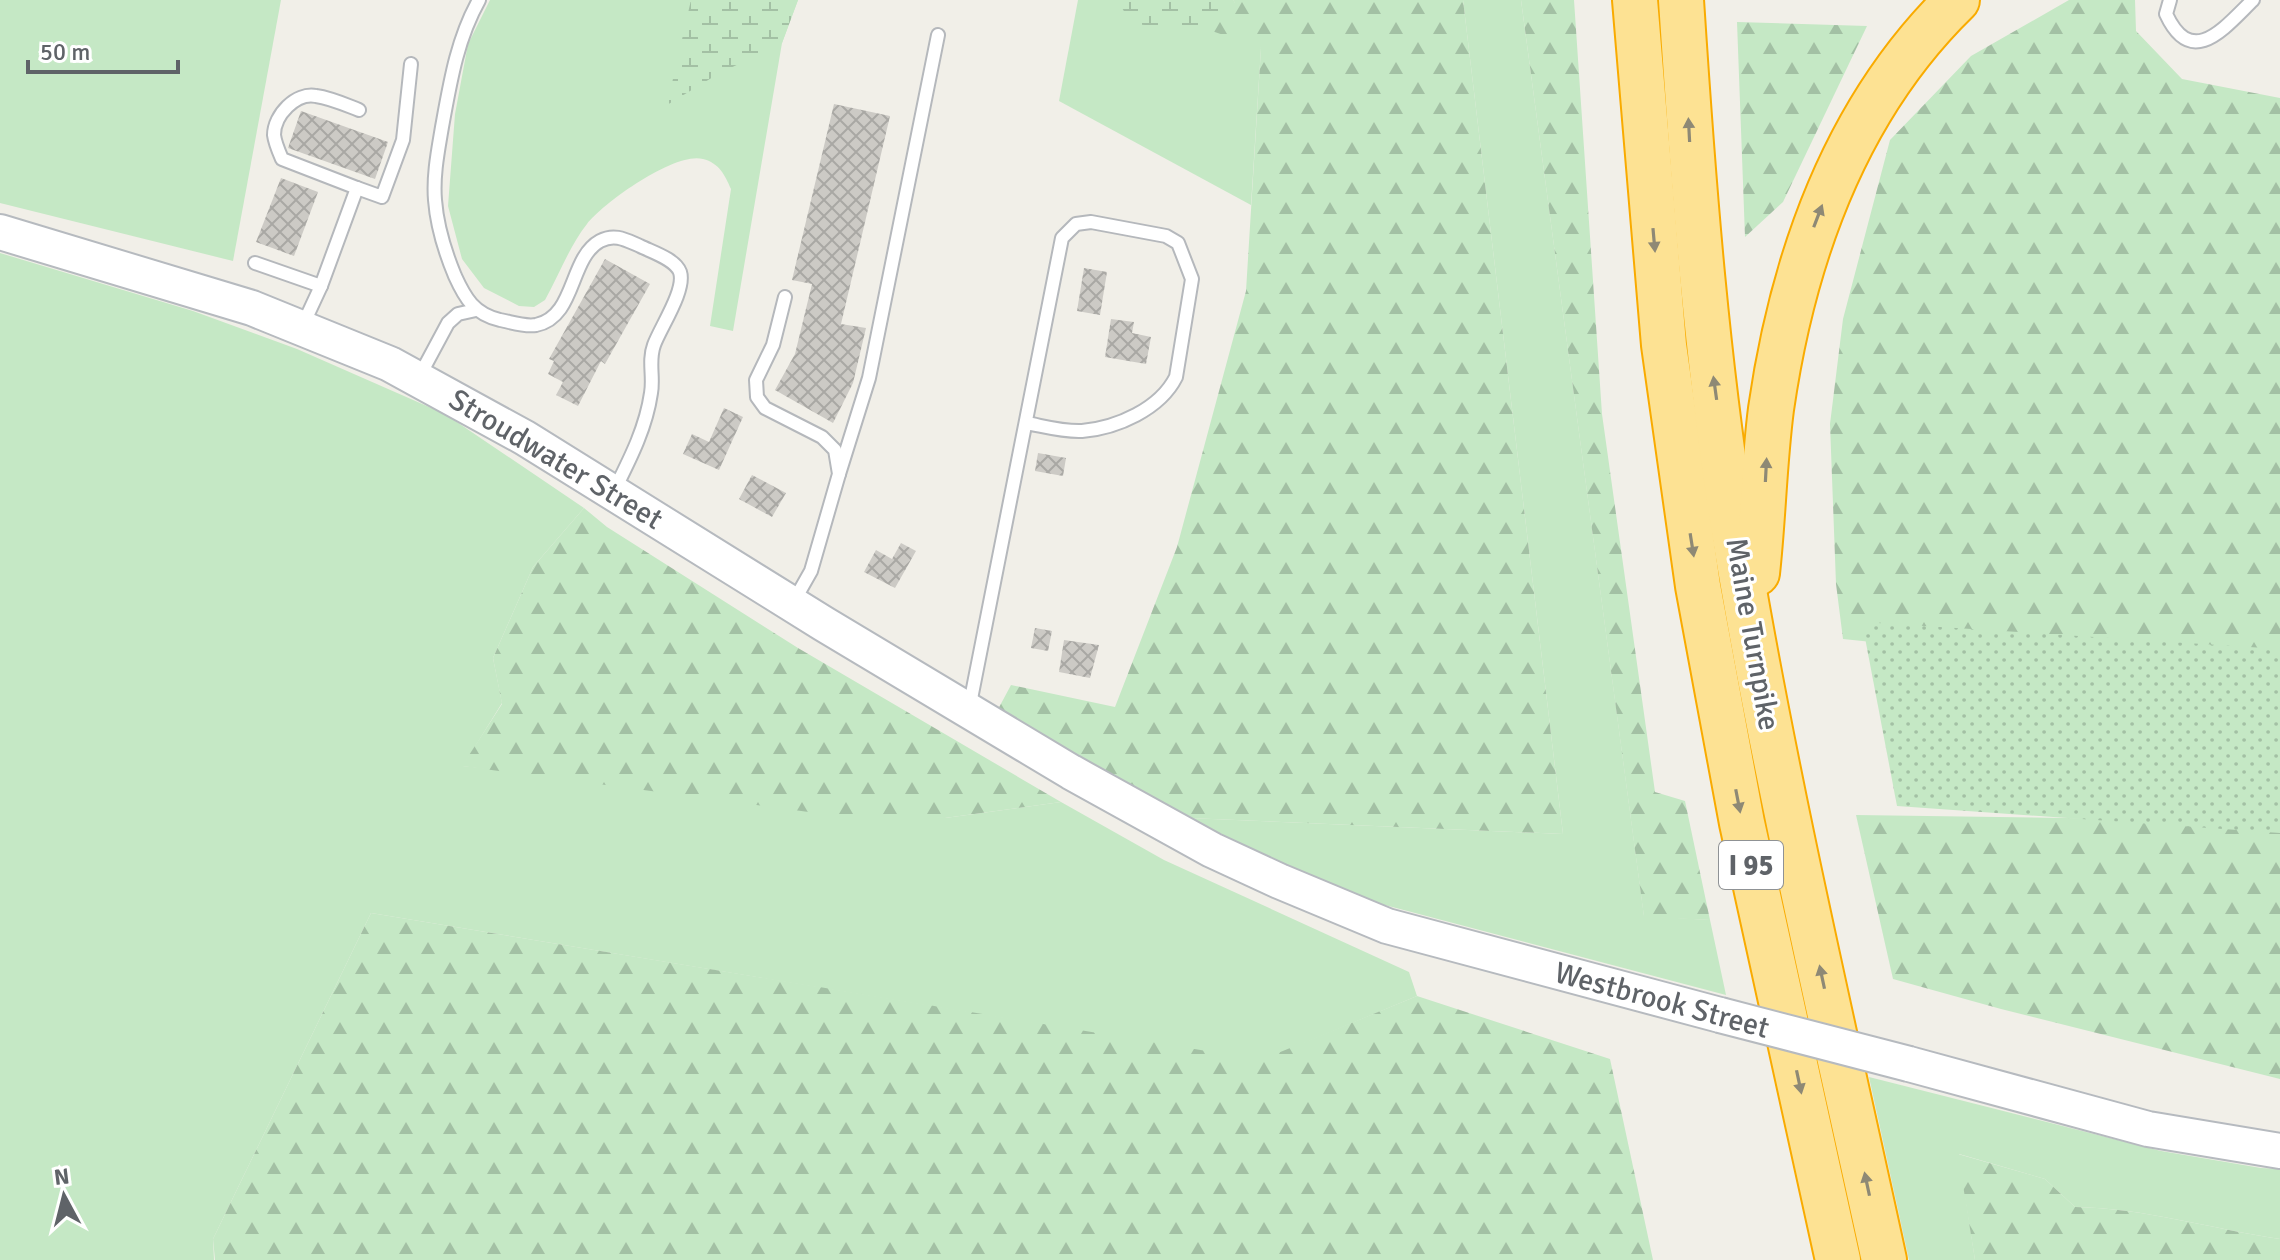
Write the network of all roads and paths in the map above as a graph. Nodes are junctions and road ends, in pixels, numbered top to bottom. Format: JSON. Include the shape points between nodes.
{"nodes":[{"id":1,"x":479,"y":0,"type":"edge"},
{"id":2,"x":1681,"y":0,"type":"edge"},
{"id":3,"x":1957,"y":0,"type":"edge"},
{"id":4,"x":2170,"y":0,"type":"edge"},
{"id":5,"x":2253,"y":0,"type":"edge"},
{"id":6,"x":1630,"y":7,"type":"edge"},
{"id":7,"x":938,"y":35,"type":"dead end"},
{"id":8,"x":411,"y":64,"type":"dead end"},
{"id":9,"x":359,"y":110,"type":"dead end"},
{"id":10,"x":357,"y":188,"type":"junction"},
{"id":11,"x":0,"y":232,"type":"edge"},
{"id":12,"x":255,"y":263,"type":"dead end"},
{"id":13,"x":321,"y":286,"type":"junction"},
{"id":14,"x":785,"y":297,"type":"dead end"},
{"id":15,"x":476,"y":310,"type":"junction"},
{"id":16,"x":302,"y":327,"type":"junction"},
{"id":17,"x":418,"y":378,"type":"junction"},
{"id":18,"x":1026,"y":423,"type":"junction"},
{"id":19,"x":839,"y":474,"type":"junction"},
{"id":20,"x":614,"y":492,"type":"junction"},
{"id":21,"x":793,"y":603,"type":"junction"},
{"id":22,"x":1751,"y":631,"type":"junction"},
{"id":23,"x":968,"y":712,"type":"junction"},
{"id":24,"x":1071,"y":772,"type":"joint"},
{"id":25,"x":2280,"y":1151,"type":"edge"},
{"id":26,"x":1838,"y":1260,"type":"edge"},
{"id":27,"x":1884,"y":1260,"type":"edge"}],
"edges":[{"from":1,"to":15,"type":"lane","via":[[452,72],[435,170],[440,233],[465,299]]},
{"from":22,"to":2,"type":"highway","name":"Maine Turnpike","number":"I 95","one_way":true,"via":[[1705,319]]},
{"from":22,"to":3,"type":"highway","one_way":true,"via":[[1778,365],[1815,226],[1853,137],[1877,96],[1904,57]]},
{"from":4,"to":5,"type":"lane","via":[[2166,14],[2174,31],[2204,41],[2219,34]]},
{"from":6,"to":26,"type":"highway","name":"Maine Turnpike","number":"I 95","one_way":true,"via":[[1664,345],[1698,586],[1742,823]]},
{"from":7,"to":19,"type":"lane","via":[[869,378]]},
{"from":8,"to":10,"type":"lane","via":[[403,140],[382,197]]},
{"from":9,"to":10,"type":"lane","via":[[315,95],[298,98],[286,107],[274,134],[282,159]]},
{"from":10,"to":13,"type":"lane"},
{"from":11,"to":16,"type":"main road","name":"Stroudwater Street"},
{"from":12,"to":13,"type":"lane"},
{"from":13,"to":16,"type":"lane"},
{"from":14,"to":19,"type":"lane","via":[[773,345],[756,380],[757,397],[765,408],[822,437],[835,450]]},
{"from":15,"to":17,"type":"lane","via":[[448,323]]},
{"from":15,"to":20,"type":"lane","via":[[518,324],[536,325],[551,317],[588,253],[611,237],[621,237],[679,270],[678,292],[653,348],[652,392],[644,423]]},
{"from":16,"to":17,"type":"main road","name":"Stroudwater Street"},
{"from":17,"to":20,"type":"main road","name":"Stroudwater Street"},
{"from":18,"to":18,"type":"lane","via":[[1067,230],[1091,222],[1178,243],[1192,279],[1176,377],[1161,398],[1119,422],[1081,431]]},
{"from":18,"to":23,"type":"lane"},
{"from":19,"to":21,"type":"lane","via":[[811,571]]},
{"from":20,"to":21,"type":"main road","name":"Stroudwater Street"},
{"from":21,"to":23,"type":"main road","name":"Stroudwater Street"},
{"from":27,"to":22,"type":"highway","name":"Maine Turnpike","number":"I 95","one_way":true},
{"from":23,"to":24,"type":"main road","name":"Stroudwater Street"},
{"from":24,"to":25,"type":"main road","name":"Westbrook Street","bridge":true,"via":[[1212,850],[1387,926],[2148,1129]]}]}
